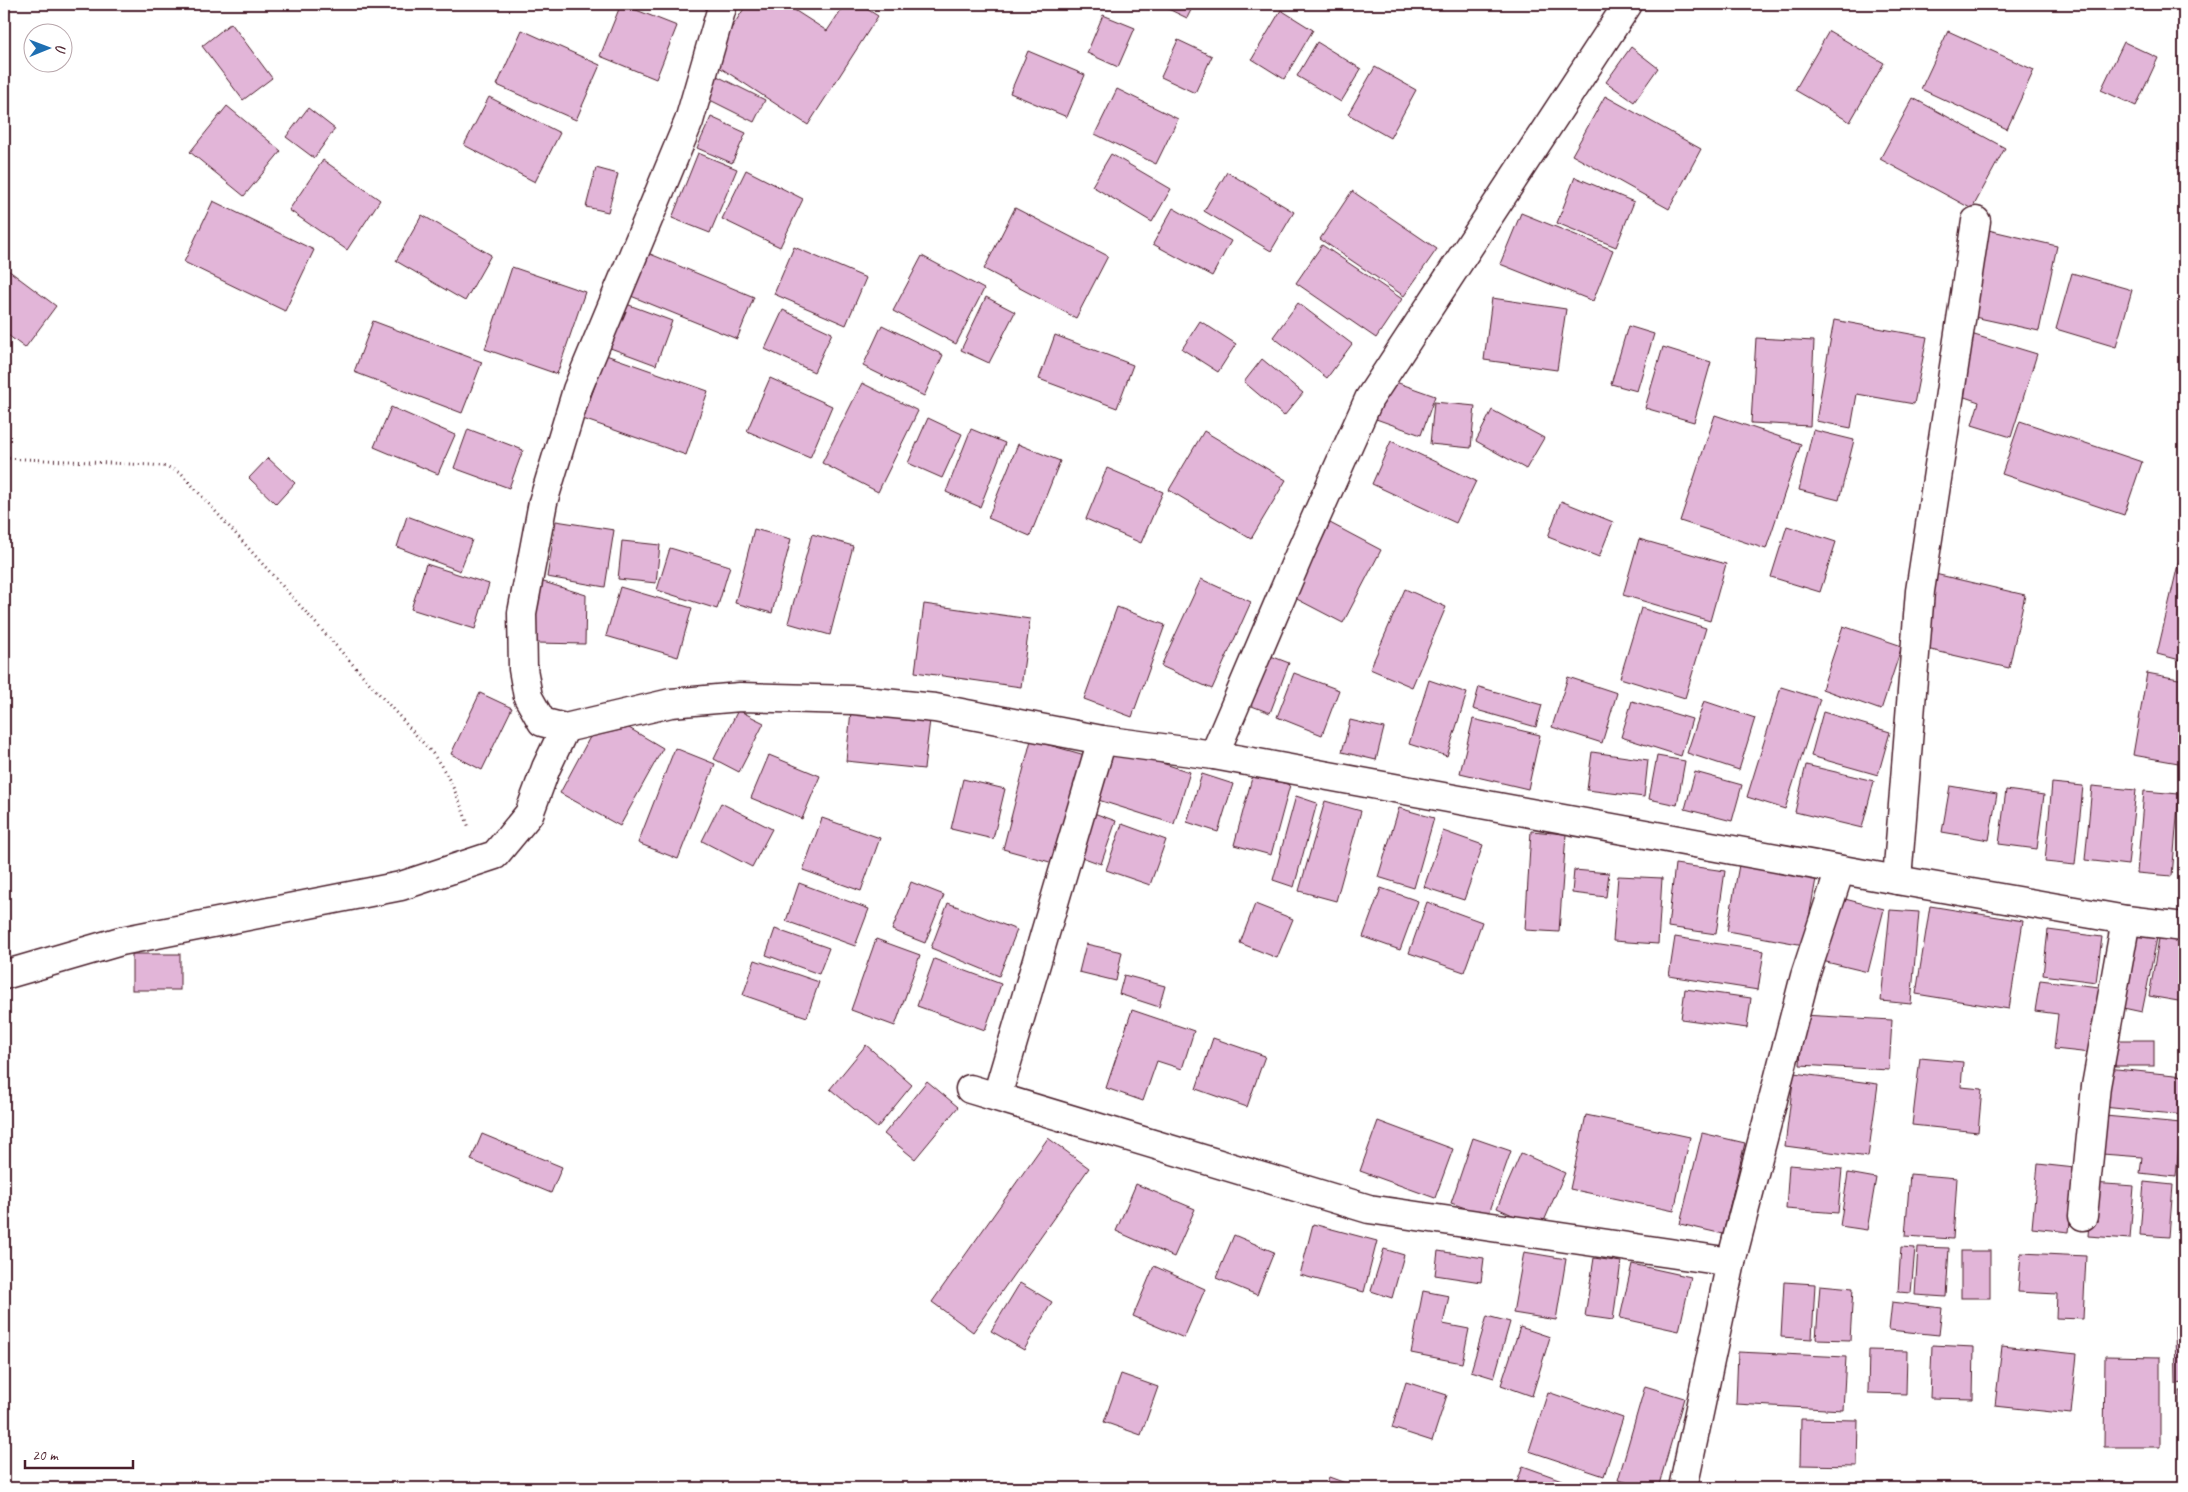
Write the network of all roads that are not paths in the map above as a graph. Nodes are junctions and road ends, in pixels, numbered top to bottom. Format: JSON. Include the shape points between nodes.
{"nodes":[{"id":1,"x":723,"y":4,"type":"edge"},
{"id":2,"x":1628,"y":4,"type":"edge"},
{"id":3,"x":1976,"y":221,"type":"dead end"},
{"id":4,"x":565,"y":728,"type":"junction"},
{"id":5,"x":1102,"y":740,"type":"junction"},
{"id":6,"x":1214,"y":755,"type":"junction"},
{"id":7,"x":1840,"y":870,"type":"junction"},
{"id":8,"x":1897,"y":880,"type":"junction"},
{"id":9,"x":2126,"y":920,"type":"junction"},
{"id":10,"x":2184,"y":927,"type":"edge"},
{"id":11,"x":4,"y":975,"type":"edge"},
{"id":12,"x":970,"y":1089,"type":"dead end"},
{"id":13,"x":997,"y":1096,"type":"junction"},
{"id":14,"x":2083,"y":1216,"type":"dead end"},
{"id":15,"x":1731,"y":1262,"type":"junction"},
{"id":16,"x":1683,"y":1488,"type":"edge"}],
"edges":[{"from":1,"to":4,"type":"street","via":[[689,121],[577,390],[543,502],[522,613],[523,669],[528,697],[542,722]]},
{"from":2,"to":6,"type":"street","via":[[1369,399]]},
{"from":3,"to":8,"type":"street","via":[[1920,591]]},
{"from":4,"to":5,"type":"street","via":[[671,703],[740,697],[854,700],[935,708]]},
{"from":4,"to":11,"type":"street","via":[[529,814],[488,857],[401,886],[121,941]]},
{"from":5,"to":6,"type":"street"},
{"from":5,"to":13,"type":"street"},
{"from":6,"to":7,"type":"street"},
{"from":7,"to":8,"type":"street"},
{"from":7,"to":15,"type":"street","via":[[1805,976]]},
{"from":8,"to":9,"type":"street"},
{"from":9,"to":10,"type":"street"},
{"from":9,"to":14,"type":"street","via":[[2096,1086]]},
{"from":12,"to":13,"type":"street"},
{"from":13,"to":15,"type":"street","via":[[1369,1209]]},
{"from":15,"to":16,"type":"street"}]}
